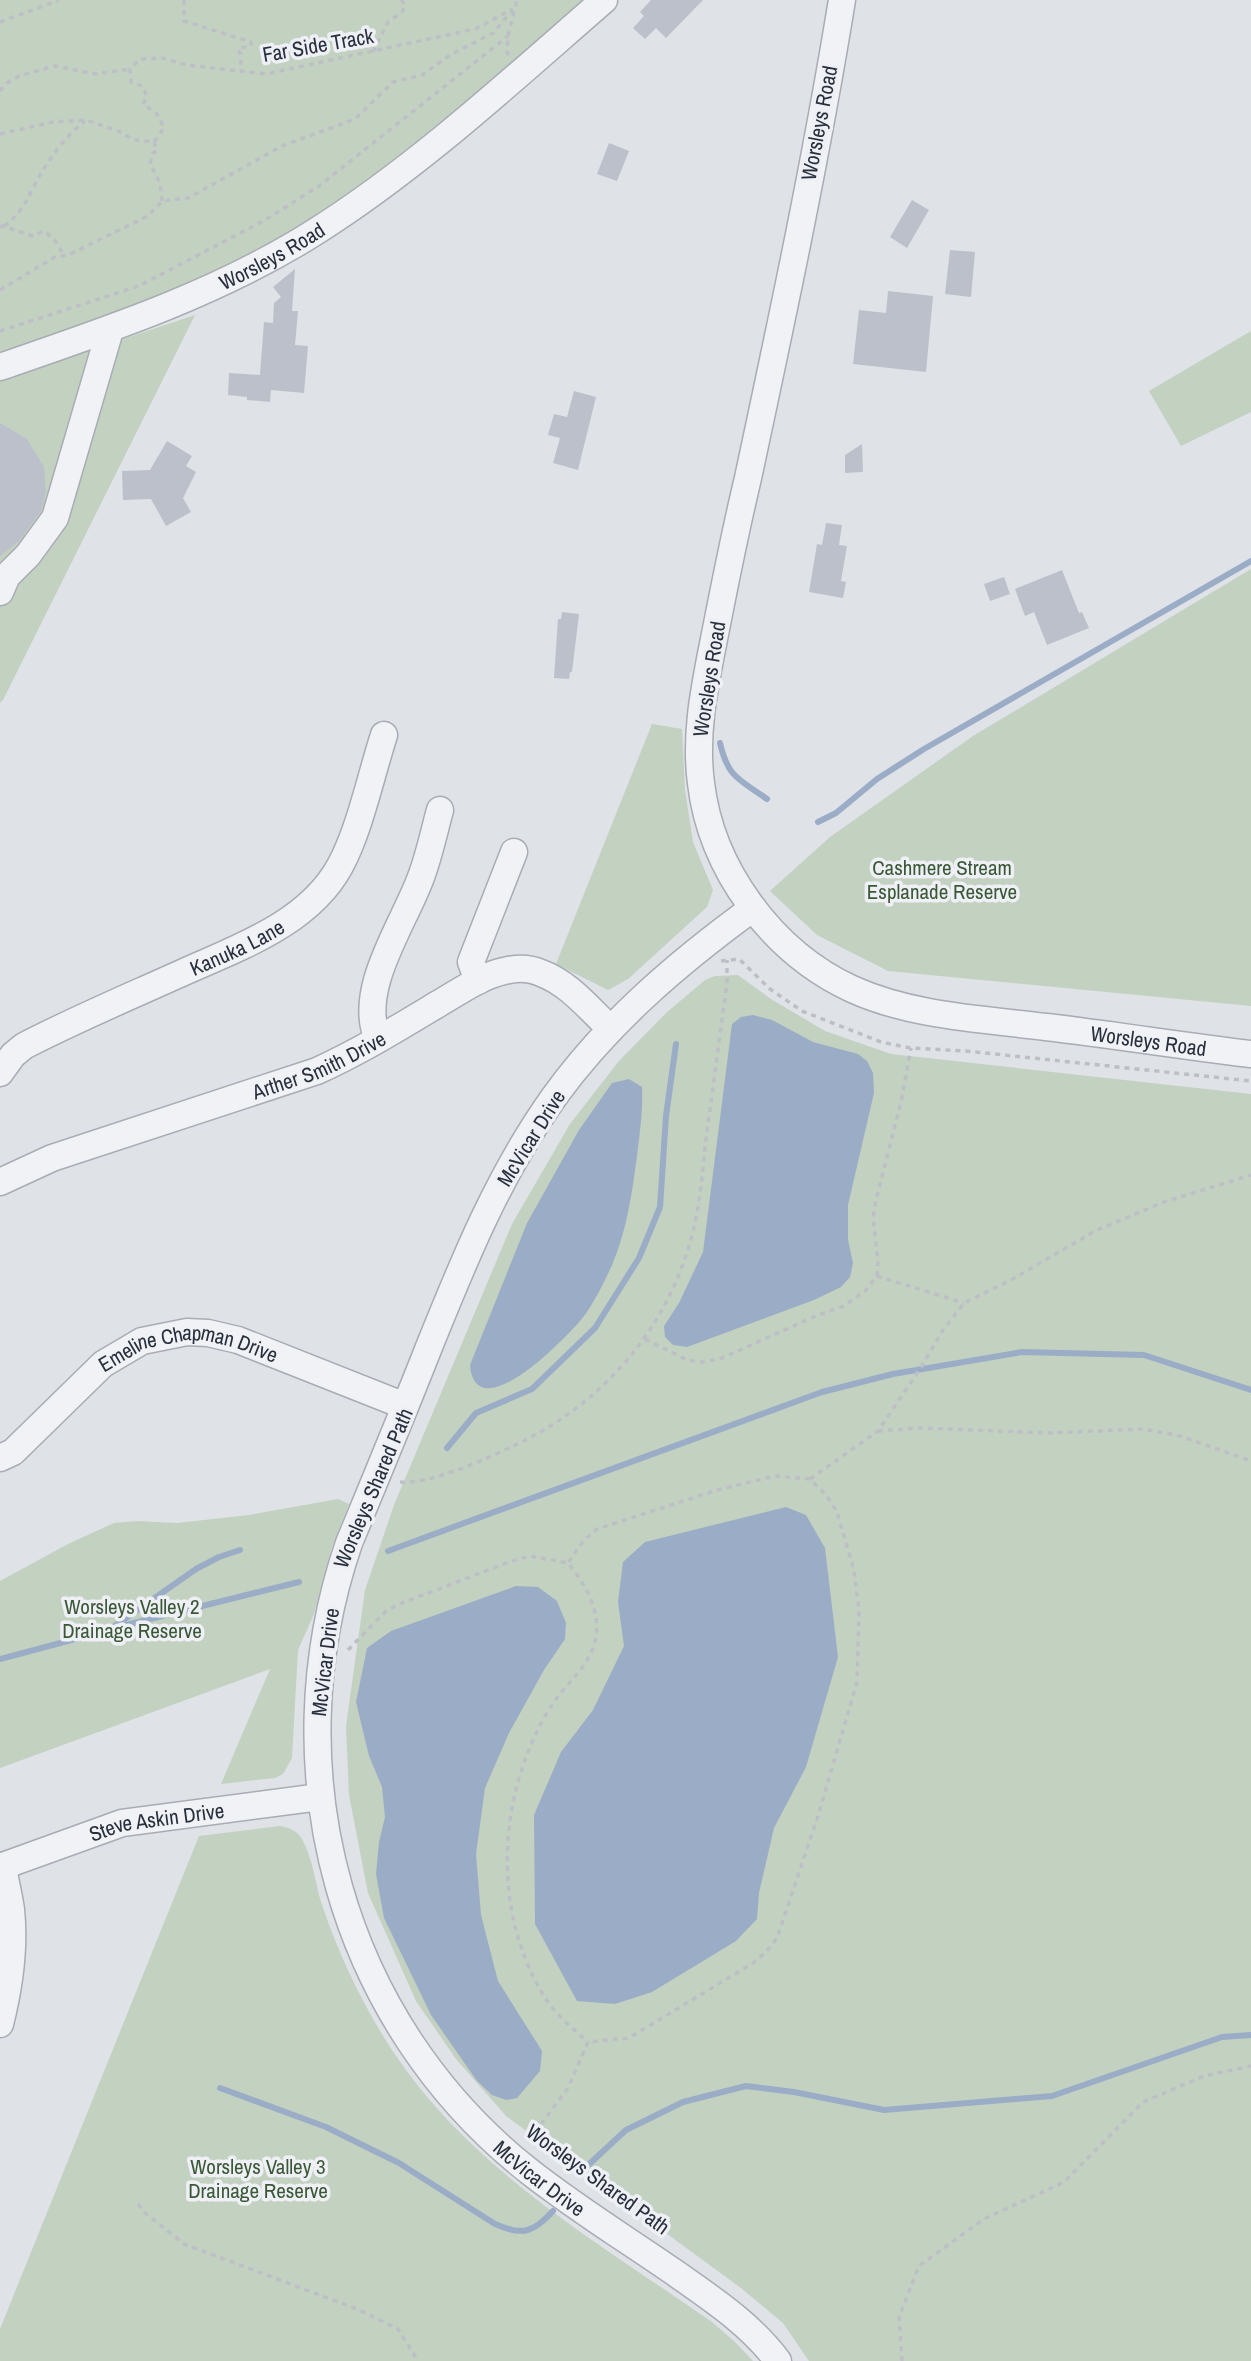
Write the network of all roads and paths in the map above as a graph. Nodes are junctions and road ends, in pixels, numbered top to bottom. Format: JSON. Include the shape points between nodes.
{"nodes":[{"id":1,"x":59,"y":0,"type":"edge"},
{"id":2,"x":184,"y":0,"type":"edge"},
{"id":3,"x":401,"y":0,"type":"edge"},
{"id":4,"x":517,"y":0,"type":"edge"},
{"id":5,"x":604,"y":0,"type":"edge"},
{"id":6,"x":842,"y":0,"type":"edge"},
{"id":7,"x":513,"y":9,"type":"junction"},
{"id":8,"x":0,"y":22,"type":"edge"},
{"id":9,"x":508,"y":36,"type":"junction"},
{"id":10,"x":373,"y":52,"type":"junction"},
{"id":11,"x":130,"y":69,"type":"junction"},
{"id":12,"x":523,"y":70,"type":"junction"},
{"id":13,"x":241,"y":71,"type":"junction"},
{"id":14,"x":0,"y":91,"type":"edge"},
{"id":15,"x":86,"y":120,"type":"junction"},
{"id":16,"x":0,"y":134,"type":"edge"},
{"id":17,"x":154,"y":142,"type":"junction"},
{"id":18,"x":162,"y":201,"type":"junction"},
{"id":19,"x":2,"y":226,"type":"edge"},
{"id":20,"x":64,"y":256,"type":"junction"},
{"id":21,"x":0,"y":290,"type":"edge"},
{"id":22,"x":110,"y":330,"type":"junction"},
{"id":23,"x":0,"y":331,"type":"edge"},
{"id":24,"x":0,"y":367,"type":"edge"},
{"id":25,"x":0,"y":592,"type":"edge"},
{"id":26,"x":384,"y":735,"type":"dead end"},
{"id":27,"x":440,"y":810,"type":"dead end"},
{"id":28,"x":514,"y":852,"type":"dead end"},
{"id":29,"x":753,"y":908,"type":"junction"},
{"id":30,"x":727,"y":960,"type":"junction"},
{"id":31,"x":713,"y":963,"type":"dead end"},
{"id":32,"x":478,"y":981,"type":"junction"},
{"id":33,"x":611,"y":1029,"type":"junction"},
{"id":34,"x":378,"y":1039,"type":"junction"},
{"id":35,"x":911,"y":1048,"type":"junction"},
{"id":36,"x":1251,"y":1054,"type":"edge"},
{"id":37,"x":0,"y":1073,"type":"edge"},
{"id":38,"x":1251,"y":1081,"type":"edge"},
{"id":39,"x":3,"y":1174,"type":"edge"},
{"id":40,"x":1251,"y":1175,"type":"edge"},
{"id":41,"x":877,"y":1276,"type":"junction"},
{"id":42,"x":964,"y":1303,"type":"junction"},
{"id":43,"x":645,"y":1339,"type":"junction"},
{"id":44,"x":405,"y":1405,"type":"junction"},
{"id":45,"x":878,"y":1431,"type":"junction"},
{"id":46,"x":0,"y":1458,"type":"edge"},
{"id":47,"x":1251,"y":1461,"type":"edge"},
{"id":48,"x":810,"y":1479,"type":"junction"},
{"id":49,"x":408,"y":1483,"type":"dead end"},
{"id":50,"x":568,"y":1563,"type":"junction"},
{"id":51,"x":351,"y":1648,"type":"dead end"},
{"id":52,"x":320,"y":1797,"type":"junction"},
{"id":53,"x":1,"y":1867,"type":"edge"},
{"id":54,"x":0,"y":2024,"type":"edge"},
{"id":55,"x":587,"y":2042,"type":"junction"},
{"id":56,"x":1251,"y":2066,"type":"edge"},
{"id":57,"x":532,"y":2136,"type":"dead end"},
{"id":58,"x":138,"y":2204,"type":"dead end"},
{"id":59,"x":418,"y":2361,"type":"edge"},
{"id":60,"x":778,"y":2361,"type":"edge"},
{"id":61,"x":902,"y":2361,"type":"edge"}],
"edges":[{"from":1,"to":8,"type":"path"},
{"from":2,"to":13,"type":"path","via":[[184,21],[251,42],[238,51]]},
{"from":3,"to":10,"type":"path","via":[[405,5],[402,12],[388,22]]},
{"from":4,"to":7,"type":"path"},
{"from":5,"to":12,"type":"street","name":"Worsleys Road"},
{"from":6,"to":29,"type":"street","name":"Worsleys Road","via":[[700,717],[698,758],[706,810],[733,877]]},
{"from":7,"to":9,"type":"path"},
{"from":7,"to":10,"type":"path","name":"Far Side Track","via":[[475,29]]},
{"from":7,"to":18,"type":"path","via":[[493,33],[422,75],[393,82],[355,119],[282,146],[188,198]]},
{"from":9,"to":12,"type":"path","via":[[507,52]]},
{"from":9,"to":23,"type":"path","via":[[319,186],[265,220],[139,286]]},
{"from":10,"to":13,"type":"path","name":"Far Side Track","via":[[266,74]]},
{"from":11,"to":13,"type":"path","name":"Far Side Track","via":[[139,59],[162,58]]},
{"from":11,"to":14,"type":"path","name":"Far Side Track","via":[[96,74],[54,66],[19,76]]},
{"from":11,"to":17,"type":"path","via":[[131,82],[142,86],[147,96],[143,104],[157,114],[163,128]]},
{"from":12,"to":22,"type":"street","name":"Worsleys Road","via":[[407,165],[314,233],[219,284]]},
{"from":15,"to":16,"type":"path"},
{"from":15,"to":17,"type":"path","via":[[134,140]]},
{"from":15,"to":19,"type":"path","via":[[62,142],[14,220]]},
{"from":17,"to":18,"type":"path","via":[[157,151],[150,164],[160,183]]},
{"from":18,"to":20,"type":"path","via":[[148,216]]},
{"from":19,"to":20,"type":"path","via":[[33,236],[44,231]]},
{"from":20,"to":21,"type":"path"},
{"from":22,"to":24,"type":"street","name":"Worsleys Road"},
{"from":22,"to":25,"type":"street","via":[[55,518],[7,576]]},
{"from":26,"to":37,"type":"street","name":"Kanuka Lane","via":[[340,865],[314,901],[232,951],[24,1046]]},
{"from":27,"to":34,"type":"street","via":[[422,876],[373,993]]},
{"from":28,"to":32,"type":"street","via":[[471,962]]},
{"from":29,"to":33,"type":"street","name":"McVicar Drive","via":[[670,972]]},
{"from":29,"to":36,"type":"street","name":"Worsleys Road","via":[[775,934],[823,973],[884,1001],[960,1016]]},
{"from":30,"to":31,"type":"path"},
{"from":30,"to":35,"type":"path","via":[[739,959],[802,1011],[881,1042]]},
{"from":30,"to":43,"type":"path","via":[[693,1229],[681,1269]]},
{"from":32,"to":33,"type":"street","name":"Arther Smith Drive","via":[[518,968],[543,973],[568,989]]},
{"from":32,"to":34,"type":"street","name":"Arther Smith Drive"},
{"from":33,"to":44,"type":"street","name":"McVicar Drive","via":[[555,1096],[504,1177]]},
{"from":34,"to":39,"type":"street","name":"Arther Smith Drive","via":[[317,1071]]},
{"from":35,"to":38,"type":"path"},
{"from":35,"to":41,"type":"path","via":[[873,1217]]},
{"from":40,"to":42,"type":"path","via":[[1164,1202],[1095,1231]]},
{"from":41,"to":42,"type":"path"},
{"from":41,"to":43,"type":"path","via":[[844,1306],[722,1358],[687,1360]]},
{"from":42,"to":45,"type":"path"},
{"from":43,"to":49,"type":"path","via":[[606,1383],[556,1423],[494,1455]]},
{"from":44,"to":46,"type":"street","name":"Emeline Chapman Drive","via":[[238,1340],[208,1333],[175,1334],[142,1341],[103,1364],[13,1452]]},
{"from":44,"to":52,"type":"street","name":"McVicar Drive","via":[[349,1543],[328,1616],[318,1690]]},
{"from":45,"to":47,"type":"path","via":[[1142,1429],[1177,1435]]},
{"from":45,"to":48,"type":"path"},
{"from":48,"to":50,"type":"path","via":[[775,1476],[616,1522],[584,1540]]},
{"from":48,"to":55,"type":"path","via":[[837,1513],[851,1560],[859,1609],[857,1682],[777,1937],[753,1963],[649,2028],[629,2038]]},
{"from":50,"to":51,"type":"path","via":[[530,1556],[443,1587],[385,1612]]},
{"from":50,"to":55,"type":"path","via":[[593,1604],[597,1627],[593,1647],[554,1702],[520,1770],[507,1851],[509,1895],[530,1970],[562,2020]]},
{"from":52,"to":53,"type":"street","name":"Steve Askin Drive","via":[[122,1823]]},
{"from":52,"to":60,"type":"street","name":"McVicar Drive","via":[[335,1873],[361,1952],[394,2017],[441,2085],[529,2172],[720,2304],[755,2333]]},
{"from":53,"to":54,"type":"street","via":[[11,1911],[7,1996]]},
{"from":55,"to":57,"type":"path","via":[[568,2088]]},
{"from":56,"to":61,"type":"path","via":[[1204,2076],[1143,2102],[1064,2182],[984,2219],[919,2266],[899,2317]]},
{"from":58,"to":59,"type":"path","via":[[184,2244],[398,2329]]}]}
